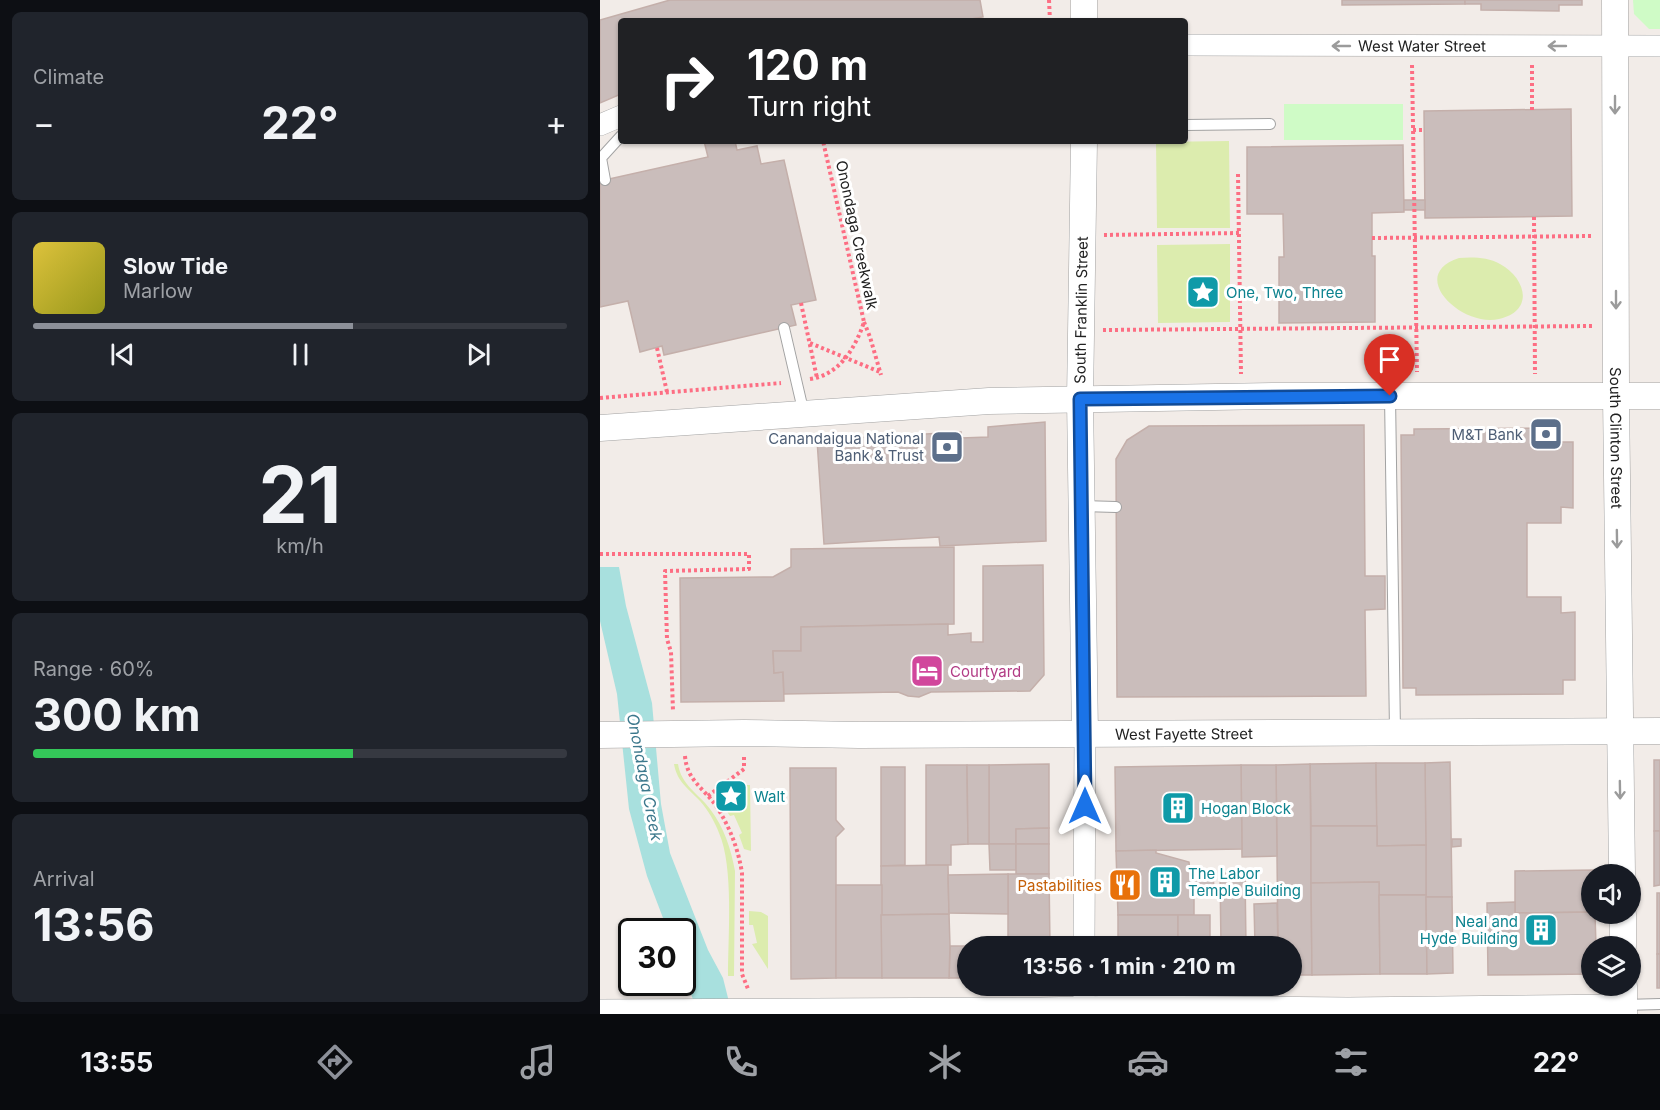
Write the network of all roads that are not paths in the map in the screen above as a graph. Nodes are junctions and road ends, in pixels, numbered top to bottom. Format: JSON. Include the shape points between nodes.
{"nodes":[{"id":1,"x":1084,"y":0,"type":"edge"},
{"id":2,"x":1615,"y":0,"type":"edge"},
{"id":3,"x":1084,"y":18,"type":"edge"},
{"id":4,"x":1188,"y":45,"type":"edge"},
{"id":5,"x":1615,"y":46,"type":"junction"},
{"id":6,"x":1660,"y":46,"type":"edge"},
{"id":7,"x":618,"y":106,"type":"edge"},
{"id":8,"x":600,"y":110,"type":"edge"},
{"id":9,"x":618,"y":117,"type":"edge"},
{"id":10,"x":1188,"y":124,"type":"edge"},
{"id":11,"x":1270,"y":124,"type":"dead end"},
{"id":12,"x":600,"y":125,"type":"edge"},
{"id":13,"x":618,"y":139,"type":"edge"},
{"id":14,"x":1083,"y":144,"type":"edge"},
{"id":15,"x":605,"y":180,"type":"dead end"},
{"id":16,"x":784,"y":328,"type":"dead end"},
{"id":17,"x":1390,"y":396,"type":"junction"},
{"id":18,"x":1616,"y":396,"type":"junction"},
{"id":19,"x":1660,"y":396,"type":"edge"},
{"id":20,"x":1080,"y":399,"type":"junction"},
{"id":21,"x":804,"y":415,"type":"junction"},
{"id":22,"x":600,"y":428,"type":"edge"},
{"id":23,"x":1082,"y":507,"type":"junction"},
{"id":24,"x":1116,"y":507,"type":"dead end"},
{"id":25,"x":1619,"y":731,"type":"junction"},
{"id":26,"x":1660,"y":731,"type":"edge"},
{"id":27,"x":1395,"y":732,"type":"junction"},
{"id":28,"x":1085,"y":734,"type":"junction"},
{"id":29,"x":600,"y":735,"type":"edge"},
{"id":30,"x":1622,"y":864,"type":"edge"},
{"id":31,"x":1084,"y":936,"type":"edge"},
{"id":32,"x":1624,"y":1002,"type":"edge"},
{"id":33,"x":1660,"y":1004,"type":"edge"},
{"id":34,"x":600,"y":1010,"type":"edge"},
{"id":35,"x":1084,"y":1011,"type":"edge"}],
"edges":[{"from":1,"to":3,"type":"street"},
{"from":2,"to":5,"type":"street","name":"South Clinton Street"},
{"from":5,"to":4,"type":"street","name":"West Water Street","one_way":true},
{"from":5,"to":6,"type":"street","name":"West Water Street"},
{"from":5,"to":18,"type":"street","name":"South Clinton Street","one_way":true},
{"from":7,"to":8,"type":"street"},
{"from":9,"to":12,"type":"street"},
{"from":10,"to":11,"type":"lane"},
{"from":13,"to":15,"type":"lane","via":[[601,158]]},
{"from":14,"to":20,"type":"street","name":"South Franklin Street"},
{"from":16,"to":21,"type":"lane"},
{"from":17,"to":18,"type":"street"},
{"from":17,"to":20,"type":"street"},
{"from":17,"to":27,"type":"lane"},
{"from":18,"to":19,"type":"street"},
{"from":18,"to":25,"type":"street","name":"South Clinton Street","one_way":true},
{"from":20,"to":21,"type":"street","via":[[989,401]]},
{"from":20,"to":23,"type":"street","name":"South Franklin Street"},
{"from":21,"to":22,"type":"street"},
{"from":23,"to":24,"type":"lane"},
{"from":23,"to":28,"type":"street","name":"South Franklin Street"},
{"from":25,"to":26,"type":"street","name":"West Fayette Street"},
{"from":25,"to":27,"type":"street","name":"West Fayette Street"},
{"from":25,"to":30,"type":"street","name":"South Clinton Street","one_way":true},
{"from":27,"to":28,"type":"street","name":"West Fayette Street"},
{"from":28,"to":29,"type":"street","name":"West Fayette Street"},
{"from":28,"to":31,"type":"street","name":"South Franklin Street"},
{"from":32,"to":33,"type":"lane"},
{"from":32,"to":35,"type":"street"},
{"from":34,"to":35,"type":"street"}]}
